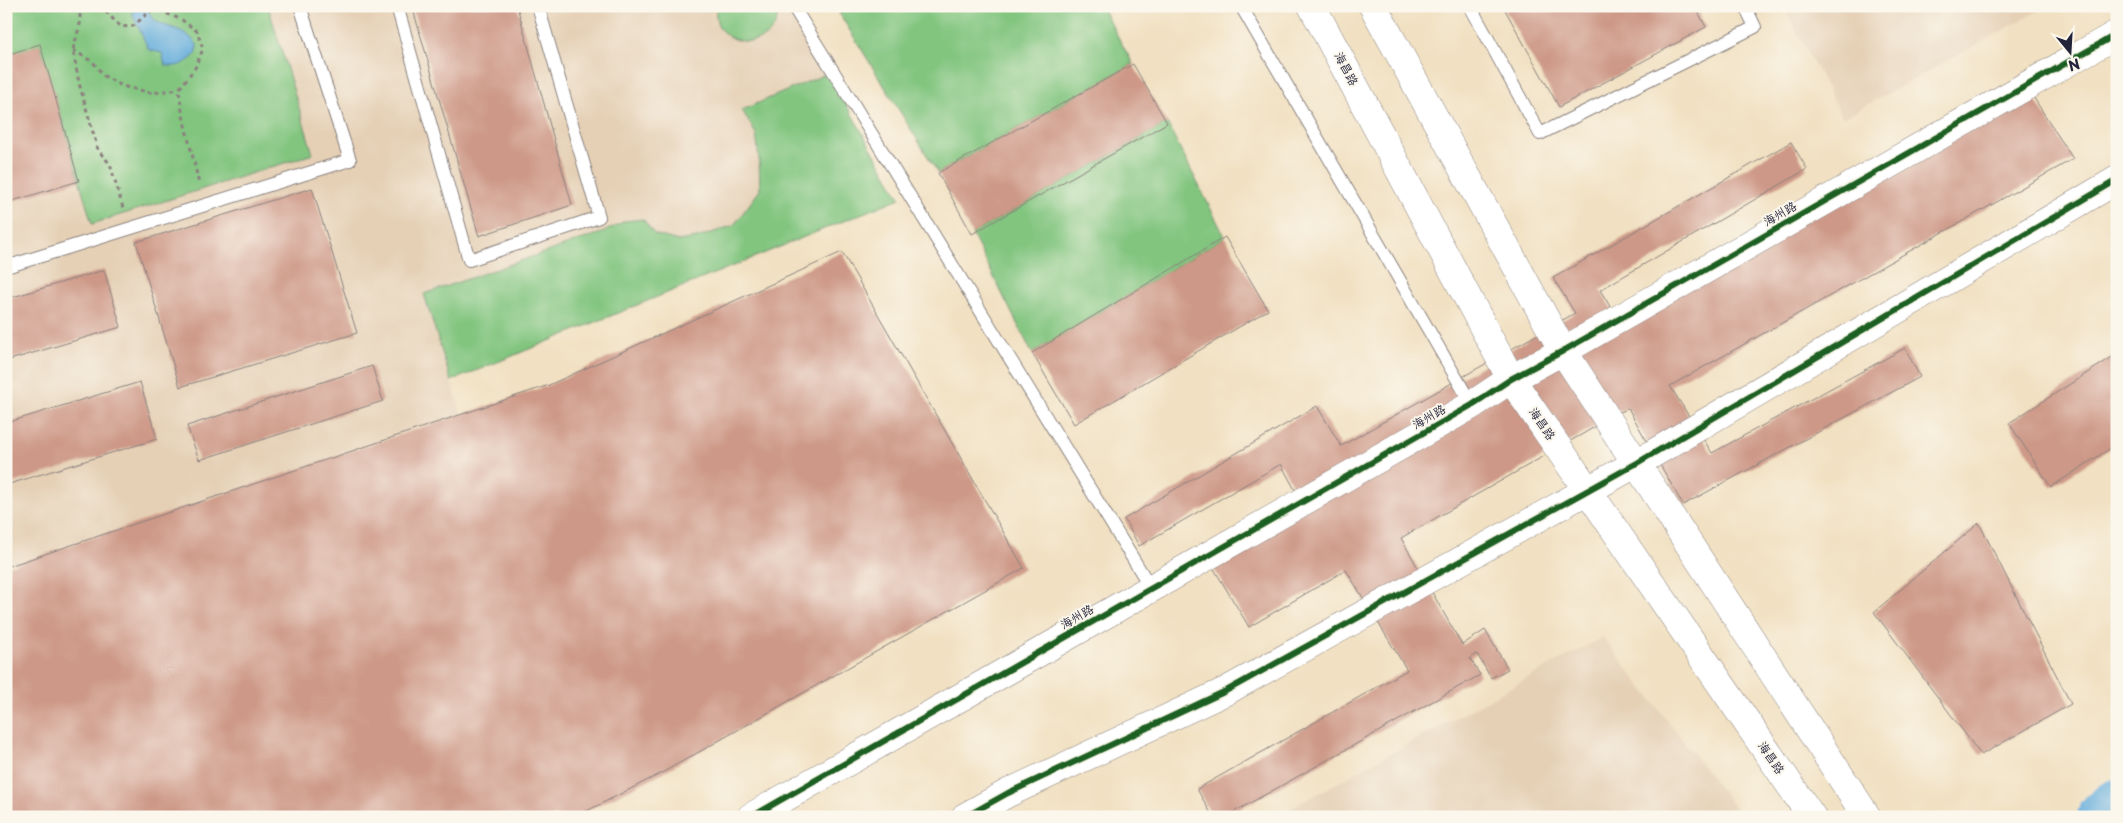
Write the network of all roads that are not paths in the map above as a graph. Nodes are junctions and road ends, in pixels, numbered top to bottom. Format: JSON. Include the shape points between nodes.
{"nodes":[{"id":1,"x":300,"y":6,"type":"edge"},
{"id":2,"x":397,"y":6,"type":"edge"},
{"id":3,"x":538,"y":6,"type":"edge"},
{"id":4,"x":793,"y":6,"type":"edge"},
{"id":5,"x":1241,"y":6,"type":"edge"},
{"id":6,"x":1312,"y":6,"type":"edge"},
{"id":7,"x":1373,"y":6,"type":"edge"},
{"id":8,"x":1470,"y":6,"type":"edge"},
{"id":9,"x":1745,"y":6,"type":"edge"},
{"id":10,"x":2117,"y":34,"type":"edge"},
{"id":11,"x":2117,"y":180,"type":"edge"},
{"id":12,"x":6,"y":267,"type":"edge"},
{"id":13,"x":1563,"y":351,"type":"junction"},
{"id":14,"x":1511,"y":379,"type":"junction"},
{"id":15,"x":1472,"y":405,"type":"junction"},
{"id":16,"x":1637,"y":463,"type":"junction"},
{"id":17,"x":1588,"y":491,"type":"junction"},
{"id":18,"x":1151,"y":588,"type":"junction"},
{"id":19,"x":751,"y":817,"type":"edge"},
{"id":20,"x":965,"y":817,"type":"edge"},
{"id":21,"x":1812,"y":817,"type":"edge"},
{"id":22,"x":1867,"y":817,"type":"edge"}],
"edges":[{"from":1,"to":12,"type":"lane","via":[[350,160]]},
{"from":2,"to":3,"type":"lane","via":[[469,260],[599,217]]},
{"from":4,"to":18,"type":"lane"},
{"from":5,"to":15,"type":"lane"},
{"from":6,"to":14,"type":"main road","name":"海昌路"},
{"from":7,"to":13,"type":"main road"},
{"from":8,"to":9,"type":"lane","via":[[1540,134],[1755,27]]},
{"from":10,"to":13,"type":"main road","name":"海州路"},
{"from":11,"to":16,"type":"main road"},
{"from":13,"to":14,"type":"main road","name":"海州路"},
{"from":13,"to":16,"type":"main road"},
{"from":14,"to":15,"type":"main road","name":"海州路"},
{"from":14,"to":17,"type":"main road","name":"海昌路"},
{"from":15,"to":18,"type":"main road","name":"海州路"},
{"from":16,"to":17,"type":"main road"},
{"from":16,"to":22,"type":"main road"},
{"from":17,"to":20,"type":"main road","via":[[1226,691],[1008,792]]},
{"from":17,"to":21,"type":"main road","name":"海昌路"},
{"from":18,"to":19,"type":"main road","name":"海州路"}]}
